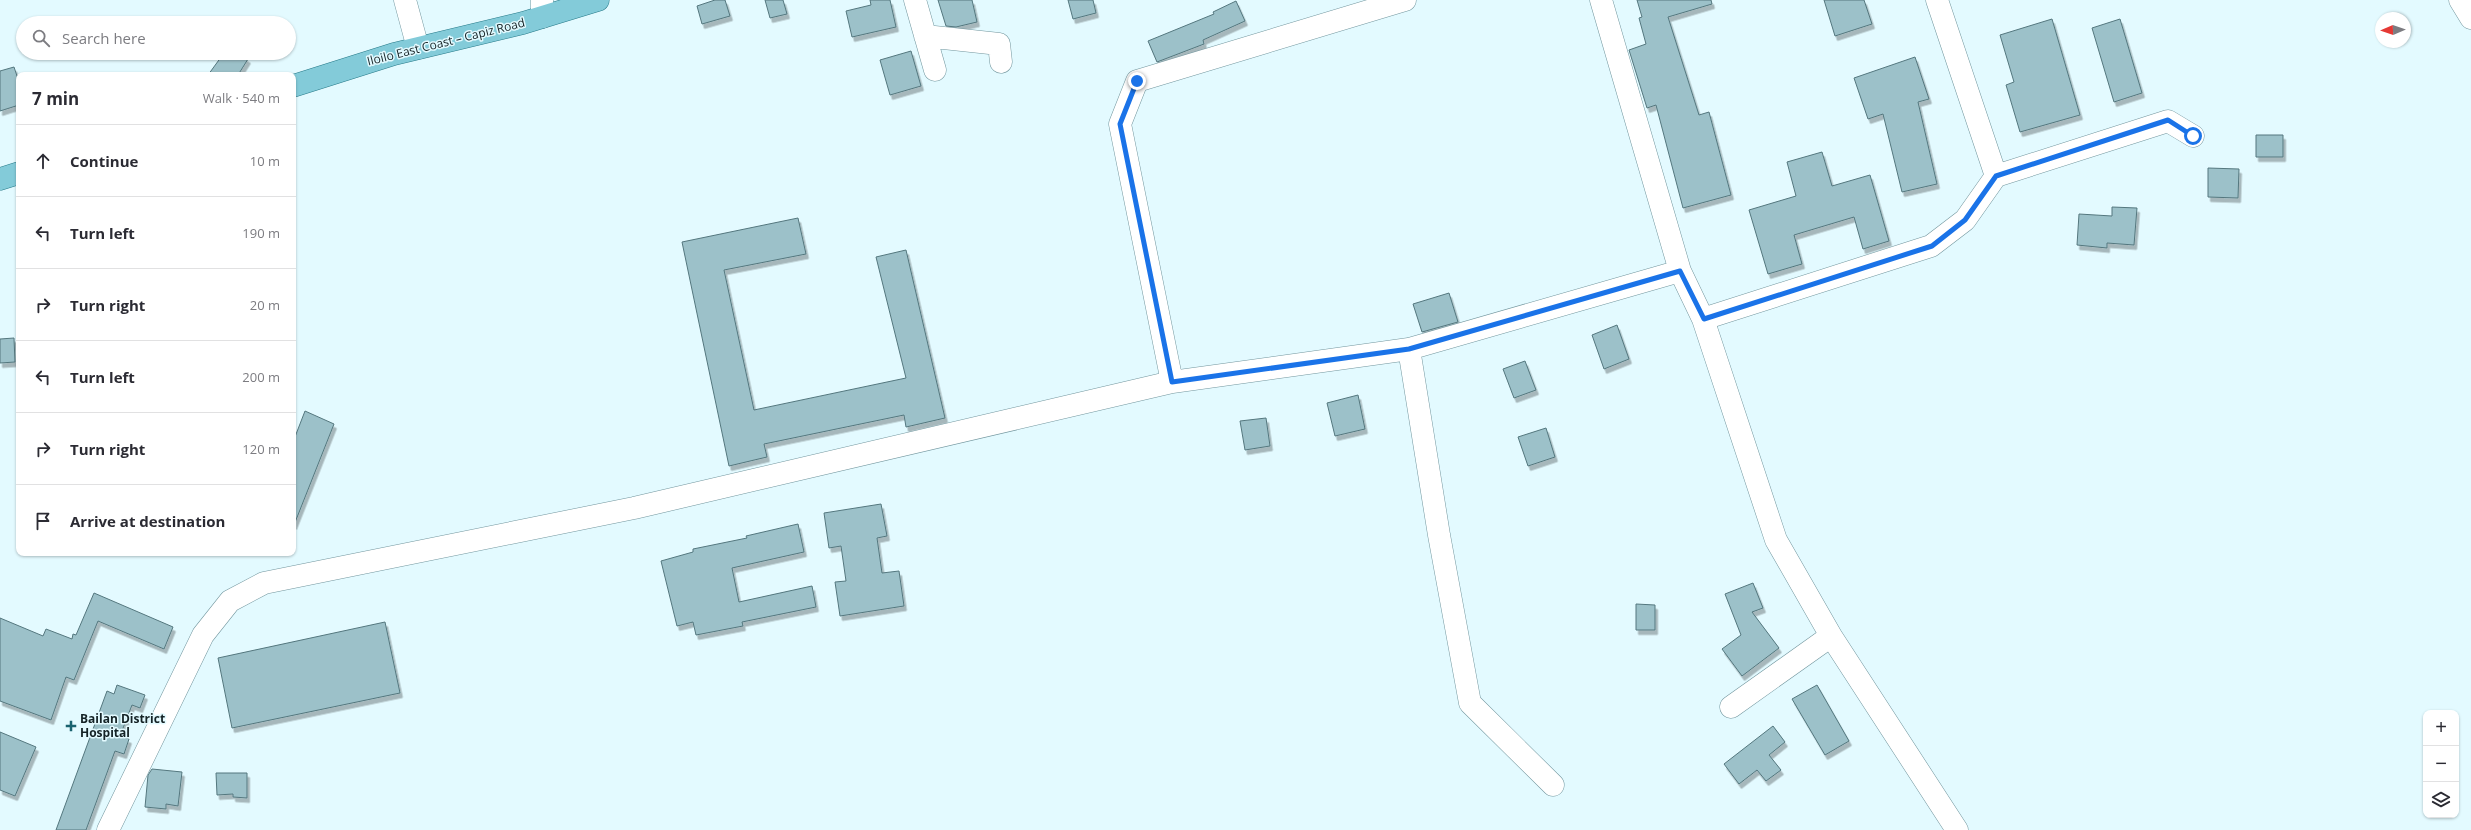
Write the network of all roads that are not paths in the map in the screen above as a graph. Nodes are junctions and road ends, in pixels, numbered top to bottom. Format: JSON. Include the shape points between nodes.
{"nodes":[{"id":1,"x":405,"y":0,"type":"edge"},
{"id":2,"x":598,"y":0,"type":"edge"},
{"id":3,"x":915,"y":0,"type":"edge"},
{"id":4,"x":1405,"y":0,"type":"edge"},
{"id":5,"x":1602,"y":0,"type":"edge"},
{"id":6,"x":1937,"y":0,"type":"edge"},
{"id":7,"x":2460,"y":0,"type":"edge"},
{"id":8,"x":542,"y":9,"type":"edge"},
{"id":9,"x":2471,"y":18,"type":"edge"},
{"id":10,"x":925,"y":36,"type":"junction"},
{"id":11,"x":418,"y":48,"type":"junction"},
{"id":12,"x":1001,"y":62,"type":"dead end"},
{"id":13,"x":935,"y":70,"type":"dead end"},
{"id":14,"x":296,"y":85,"type":"edge"},
{"id":15,"x":2193,"y":136,"type":"dead end"},
{"id":16,"x":16,"y":174,"type":"edge"},
{"id":17,"x":1996,"y":176,"type":"junction"},
{"id":18,"x":0,"y":179,"type":"edge"},
{"id":19,"x":1680,"y":271,"type":"junction"},
{"id":20,"x":1704,"y":319,"type":"junction"},
{"id":21,"x":1409,"y":349,"type":"junction"},
{"id":22,"x":1172,"y":382,"type":"junction"},
{"id":23,"x":1831,"y":636,"type":"junction"},
{"id":24,"x":1731,"y":707,"type":"dead end"},
{"id":25,"x":1552,"y":785,"type":"dead end"},
{"id":26,"x":108,"y":830,"type":"edge"},
{"id":27,"x":1957,"y":830,"type":"edge"}],
"edges":[{"from":1,"to":11,"type":"street"},
{"from":2,"to":8,"type":"main road","name":"Iloilo East Coast – Capiz Road"},
{"from":3,"to":10,"type":"street"},
{"from":4,"to":22,"type":"street","via":[[1137,81],[1120,124]]},
{"from":5,"to":19,"type":"street"},
{"from":6,"to":17,"type":"street"},
{"from":7,"to":9,"type":"street"},
{"from":8,"to":11,"type":"main road","name":"Iloilo East Coast – Capiz Road"},
{"from":10,"to":12,"type":"street","via":[[999,44]]},
{"from":10,"to":13,"type":"street"},
{"from":11,"to":14,"type":"main road","name":"Iloilo East Coast – Capiz Road"},
{"from":15,"to":17,"type":"street","via":[[2168,120]]},
{"from":16,"to":18,"type":"main road"},
{"from":17,"to":20,"type":"street","via":[[1965,220],[1932,246]]},
{"from":19,"to":20,"type":"street"},
{"from":19,"to":21,"type":"street"},
{"from":20,"to":23,"type":"street","via":[[1776,540]]},
{"from":21,"to":22,"type":"street"},
{"from":21,"to":25,"type":"street","via":[[1439,535],[1470,703]]},
{"from":22,"to":26,"type":"street","via":[[634,508],[264,584],[230,601],[203,635]]},
{"from":23,"to":24,"type":"street"},
{"from":23,"to":27,"type":"street"}]}
